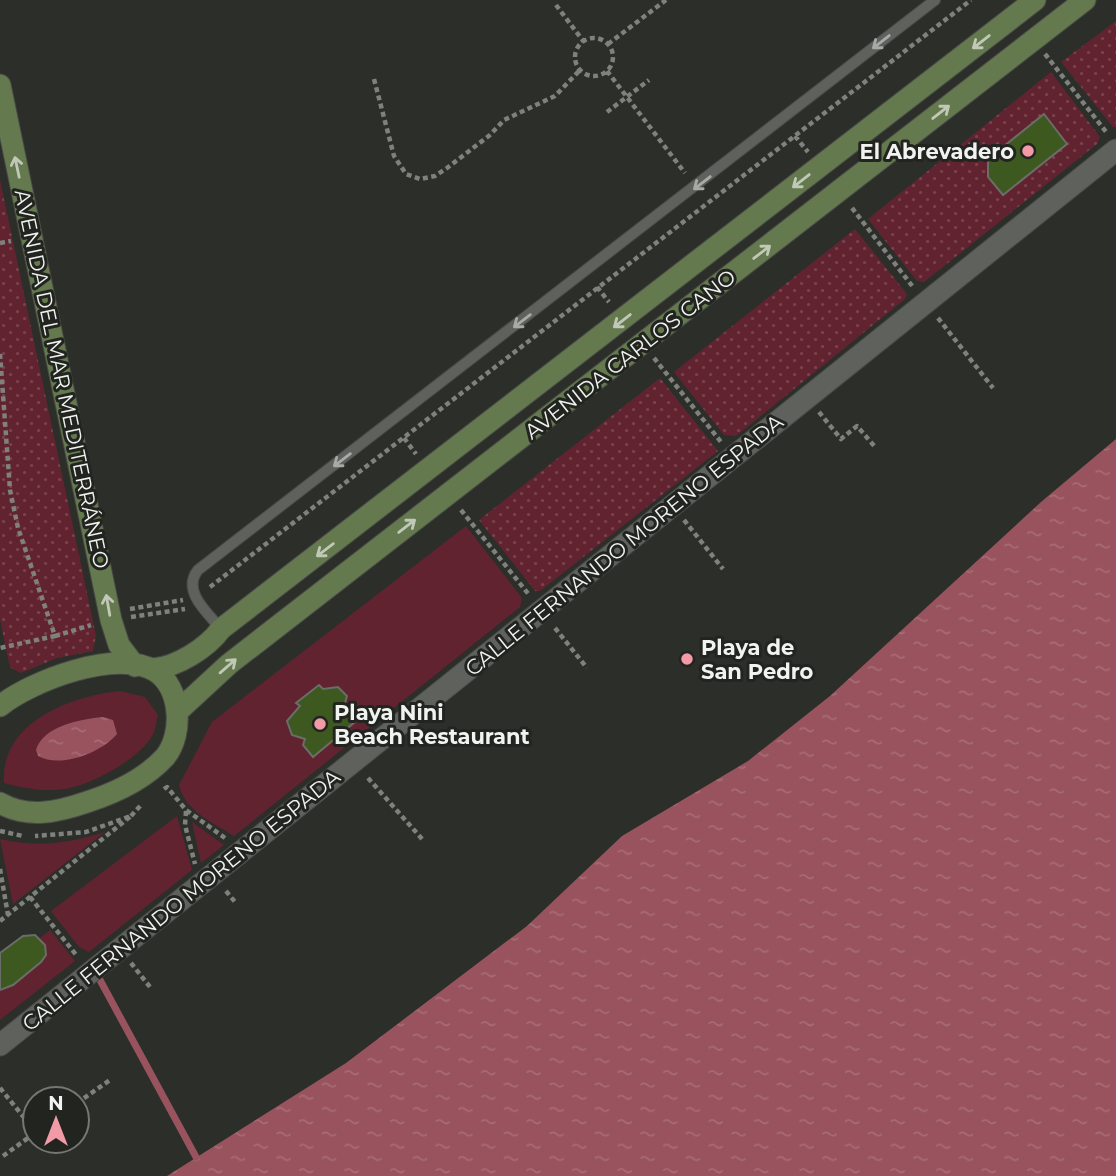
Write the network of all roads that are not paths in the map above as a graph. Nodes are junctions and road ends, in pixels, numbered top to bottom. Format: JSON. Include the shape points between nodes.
{"nodes":[{"id":1,"x":935,"y":0,"type":"edge"},
{"id":2,"x":1035,"y":0,"type":"edge"},
{"id":3,"x":1085,"y":0,"type":"edge"},
{"id":4,"x":0,"y":85,"type":"edge"},
{"id":5,"x":1113,"y":143,"type":"edge"},
{"id":6,"x":216,"y":635,"type":"junction"},
{"id":7,"x":144,"y":668,"type":"junction"},
{"id":8,"x":0,"y":703,"type":"edge"},
{"id":9,"x":177,"y":712,"type":"junction"},
{"id":10,"x":0,"y":803,"type":"edge"},
{"id":11,"x":0,"y":1045,"type":"edge"}],
"edges":[{"from":1,"to":6,"type":"lane","one_way":true,"via":[[198,570],[192,580],[196,597]]},
{"from":2,"to":6,"type":"street","name":"AVENIDA CARLOS CANO","one_way":true},
{"from":9,"to":3,"type":"street","name":"AVENIDA CARLOS CANO","one_way":true,"via":[[229,664]]},
{"from":7,"to":4,"type":"street","name":"AVENIDA DEL MAR MEDITERRÁNEO","one_way":true,"via":[[118,645],[110,616]]},
{"from":5,"to":11,"type":"street","name":"CALLE FERNANDO MORENO ESPADA","via":[[734,458]]},
{"from":6,"to":7,"type":"street","name":"AVENIDA CARLOS CANO","via":[[166,668]]},
{"from":7,"to":8,"type":"street","via":[[107,664],[77,670],[40,681]]},
{"from":7,"to":9,"type":"street","name":"AVENIDA DEL MAR MEDITERRÁNEO","via":[[170,688]]},
{"from":9,"to":10,"type":"street","via":[[166,756],[127,787],[72,808],[32,814]]}]}
